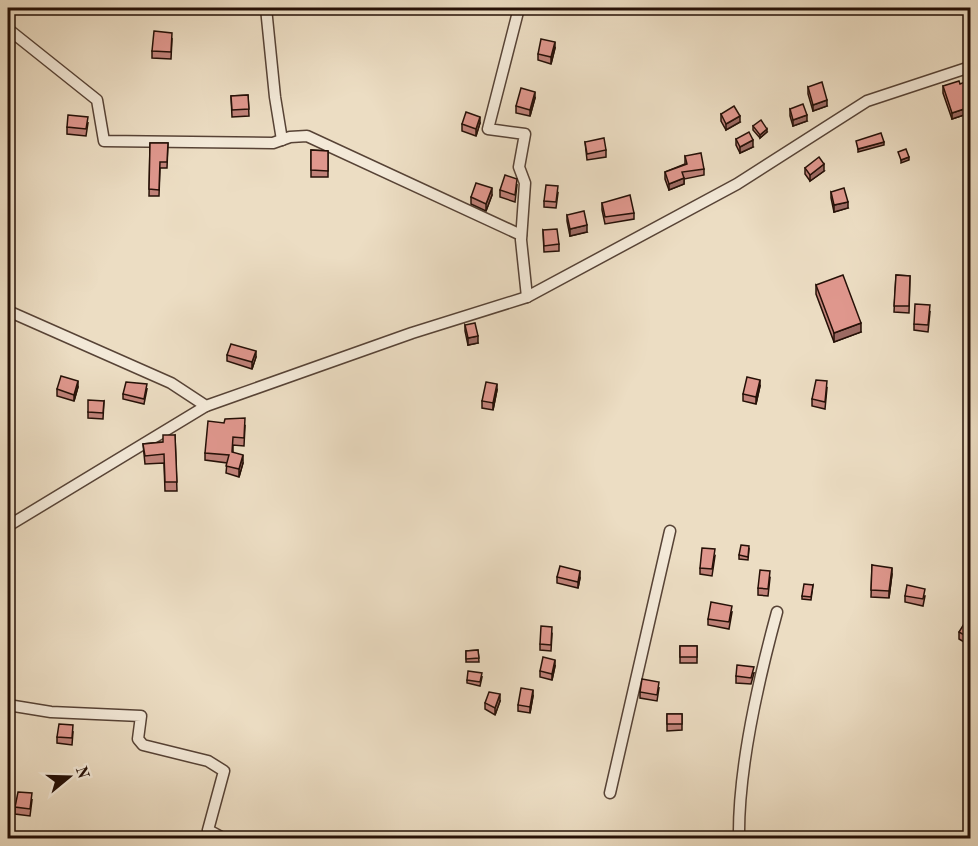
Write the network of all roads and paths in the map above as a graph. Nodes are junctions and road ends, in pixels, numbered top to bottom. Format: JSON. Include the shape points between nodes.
{"nodes":[{"id":1,"x":266,"y":8,"type":"edge"},
{"id":2,"x":519,"y":8,"type":"edge"},
{"id":3,"x":8,"y":29,"type":"edge"},
{"id":4,"x":970,"y":67,"type":"edge"},
{"id":5,"x":282,"y":140,"type":"junction"},
{"id":6,"x":521,"y":235,"type":"junction"},
{"id":7,"x":527,"y":297,"type":"junction"},
{"id":8,"x":8,"y":311,"type":"edge"},
{"id":9,"x":206,"y":406,"type":"junction"},
{"id":10,"x":8,"y":526,"type":"edge"},
{"id":11,"x":670,"y":531,"type":"dead end"},
{"id":12,"x":777,"y":612,"type":"dead end"},
{"id":13,"x":8,"y":705,"type":"edge"},
{"id":14,"x":610,"y":793,"type":"dead end"},
{"id":15,"x":223,"y":838,"type":"edge"},
{"id":16,"x":739,"y":838,"type":"edge"}],
"edges":[{"from":1,"to":5,"type":"street"},
{"from":2,"to":6,"type":"street","via":[[488,129],[525,134],[519,167],[525,183]]},
{"from":3,"to":5,"type":"street","via":[[96,100],[104,141],[214,144]]},
{"from":4,"to":7,"type":"street","via":[[867,101],[737,184]]},
{"from":5,"to":6,"type":"street","via":[[308,136]]},
{"from":6,"to":7,"type":"street"},
{"from":7,"to":9,"type":"street"},
{"from":8,"to":9,"type":"street","via":[[171,383]]},
{"from":9,"to":10,"type":"street"},
{"from":11,"to":14,"type":"street"},
{"from":12,"to":16,"type":"street","via":[[763,664],[746,760]]},
{"from":13,"to":15,"type":"street","via":[[51,712],[141,716],[138,739],[143,745],[208,761],[224,771],[208,830]]}]}
